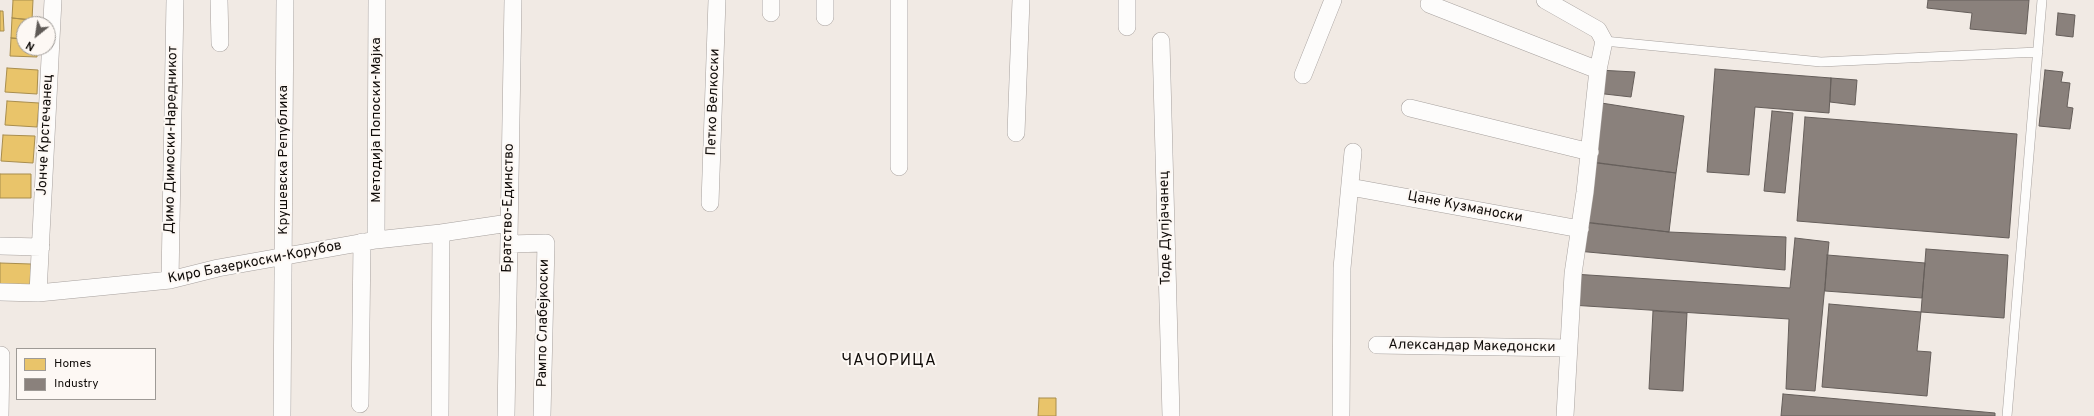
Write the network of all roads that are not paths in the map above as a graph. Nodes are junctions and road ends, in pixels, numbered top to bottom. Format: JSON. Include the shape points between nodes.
{"nodes":[{"id":1,"x":53,"y":0,"type":"edge"},
{"id":2,"x":175,"y":0,"type":"edge"},
{"id":3,"x":219,"y":0,"type":"edge"},
{"id":4,"x":285,"y":0,"type":"edge"},
{"id":5,"x":377,"y":0,"type":"edge"},
{"id":6,"x":513,"y":0,"type":"edge"},
{"id":7,"x":717,"y":0,"type":"edge"},
{"id":8,"x":825,"y":0,"type":"edge"},
{"id":9,"x":899,"y":0,"type":"edge"},
{"id":10,"x":1021,"y":0,"type":"edge"},
{"id":11,"x":1127,"y":0,"type":"edge"},
{"id":12,"x":1334,"y":0,"type":"edge"},
{"id":13,"x":1545,"y":0,"type":"edge"},
{"id":14,"x":2042,"y":0,"type":"edge"},
{"id":15,"x":1429,"y":4,"type":"dead end"},
{"id":16,"x":825,"y":18,"type":"dead end"},
{"id":17,"x":1127,"y":27,"type":"dead end"},
{"id":18,"x":1161,"y":41,"type":"dead end"},
{"id":19,"x":1604,"y":41,"type":"junction"},
{"id":20,"x":220,"y":43,"type":"dead end"},
{"id":21,"x":2038,"y":52,"type":"junction"},
{"id":22,"x":1598,"y":70,"type":"junction"},
{"id":23,"x":1303,"y":75,"type":"dead end"},
{"id":24,"x":1410,"y":108,"type":"dead end"},
{"id":25,"x":1016,"y":133,"type":"dead end"},
{"id":26,"x":1353,"y":152,"type":"dead end"},
{"id":27,"x":1590,"y":152,"type":"junction"},
{"id":28,"x":899,"y":167,"type":"dead end"},
{"id":29,"x":1350,"y":187,"type":"junction"},
{"id":30,"x":710,"y":203,"type":"dead end"},
{"id":31,"x":509,"y":223,"type":"junction"},
{"id":32,"x":1580,"y":229,"type":"junction"},
{"id":33,"x":441,"y":233,"type":"junction"},
{"id":34,"x":369,"y":241,"type":"junction"},
{"id":35,"x":509,"y":244,"type":"junction"},
{"id":36,"x":0,"y":246,"type":"edge"},
{"id":37,"x":41,"y":247,"type":"junction"},
{"id":38,"x":283,"y":258,"type":"junction"},
{"id":39,"x":170,"y":280,"type":"junction"},
{"id":40,"x":0,"y":292,"type":"edge"},
{"id":41,"x":38,"y":294,"type":"junction"},
{"id":42,"x":1377,"y":345,"type":"dead end"},
{"id":43,"x":1568,"y":348,"type":"junction"},
{"id":44,"x":1,"y":355,"type":"edge"},
{"id":45,"x":360,"y":404,"type":"dead end"},
{"id":46,"x":0,"y":416,"type":"edge"},
{"id":47,"x":282,"y":416,"type":"edge"},
{"id":48,"x":440,"y":416,"type":"edge"},
{"id":49,"x":506,"y":416,"type":"edge"},
{"id":50,"x":542,"y":416,"type":"edge"},
{"id":51,"x":1171,"y":416,"type":"edge"},
{"id":52,"x":1341,"y":416,"type":"edge"},
{"id":53,"x":1565,"y":416,"type":"edge"},
{"id":54,"x":2007,"y":416,"type":"edge"}],
"edges":[{"from":1,"to":37,"type":"street","name":"Јонче Крстечанец"},
{"from":2,"to":39,"type":"street","name":"Димо Димоски-Наредникот"},
{"from":3,"to":20,"type":"street"},
{"from":4,"to":38,"type":"street","name":"Крушевска Република"},
{"from":5,"to":34,"type":"street","name":"Методија Попоски-Мајка"},
{"from":6,"to":31,"type":"street","name":"Братство-Единство"},
{"from":7,"to":30,"type":"street","name":"Петко Велкоски"},
{"from":8,"to":16,"type":"street"},
{"from":9,"to":28,"type":"street"},
{"from":10,"to":25,"type":"street"},
{"from":11,"to":17,"type":"street"},
{"from":12,"to":23,"type":"street"},
{"from":13,"to":19,"type":"street","via":[[1598,30]]},
{"from":14,"to":21,"type":"lane"},
{"from":15,"to":22,"type":"street"},
{"from":18,"to":51,"type":"street","name":"Тоде Дупјачанец"},
{"from":19,"to":21,"type":"lane","via":[[1821,62]]},
{"from":19,"to":22,"type":"street"},
{"from":21,"to":54,"type":"lane"},
{"from":22,"to":27,"type":"street"},
{"from":24,"to":27,"type":"street"},
{"from":26,"to":29,"type":"street"},
{"from":27,"to":32,"type":"street"},
{"from":29,"to":32,"type":"street","name":"Цане Кузманоски"},
{"from":29,"to":52,"type":"street","via":[[1342,268]]},
{"from":31,"to":33,"type":"street","name":"Киро Базеркоски-Корубов"},
{"from":31,"to":35,"type":"street","name":"Братство-Единство"},
{"from":32,"to":43,"type":"street","via":[[1573,274]]},
{"from":33,"to":34,"type":"street","name":"Киро Базеркоски-Корубов"},
{"from":33,"to":48,"type":"street"},
{"from":34,"to":38,"type":"street","name":"Киро Базеркоски-Корубов"},
{"from":34,"to":45,"type":"street","name":"Методија Попоски-Мајка"},
{"from":35,"to":49,"type":"street","name":"Братство-Единство"},
{"from":35,"to":50,"type":"street","name":"Рампо Слабејкоски","via":[[546,243]]},
{"from":36,"to":37,"type":"street"},
{"from":37,"to":41,"type":"street","name":"Јонче Крстечанец"},
{"from":38,"to":39,"type":"street","name":"Киро Базеркоски-Корубов","via":[[218,268]]},
{"from":38,"to":47,"type":"street","name":"Крушевска Република"},
{"from":39,"to":41,"type":"street","name":"Киро Базеркоски-Корубов"},
{"from":40,"to":41,"type":"street","name":"Киро Базеркоски-Корубов"},
{"from":42,"to":43,"type":"street","name":"Александар Македонски"},
{"from":43,"to":53,"type":"street"},
{"from":44,"to":46,"type":"street"}]}
